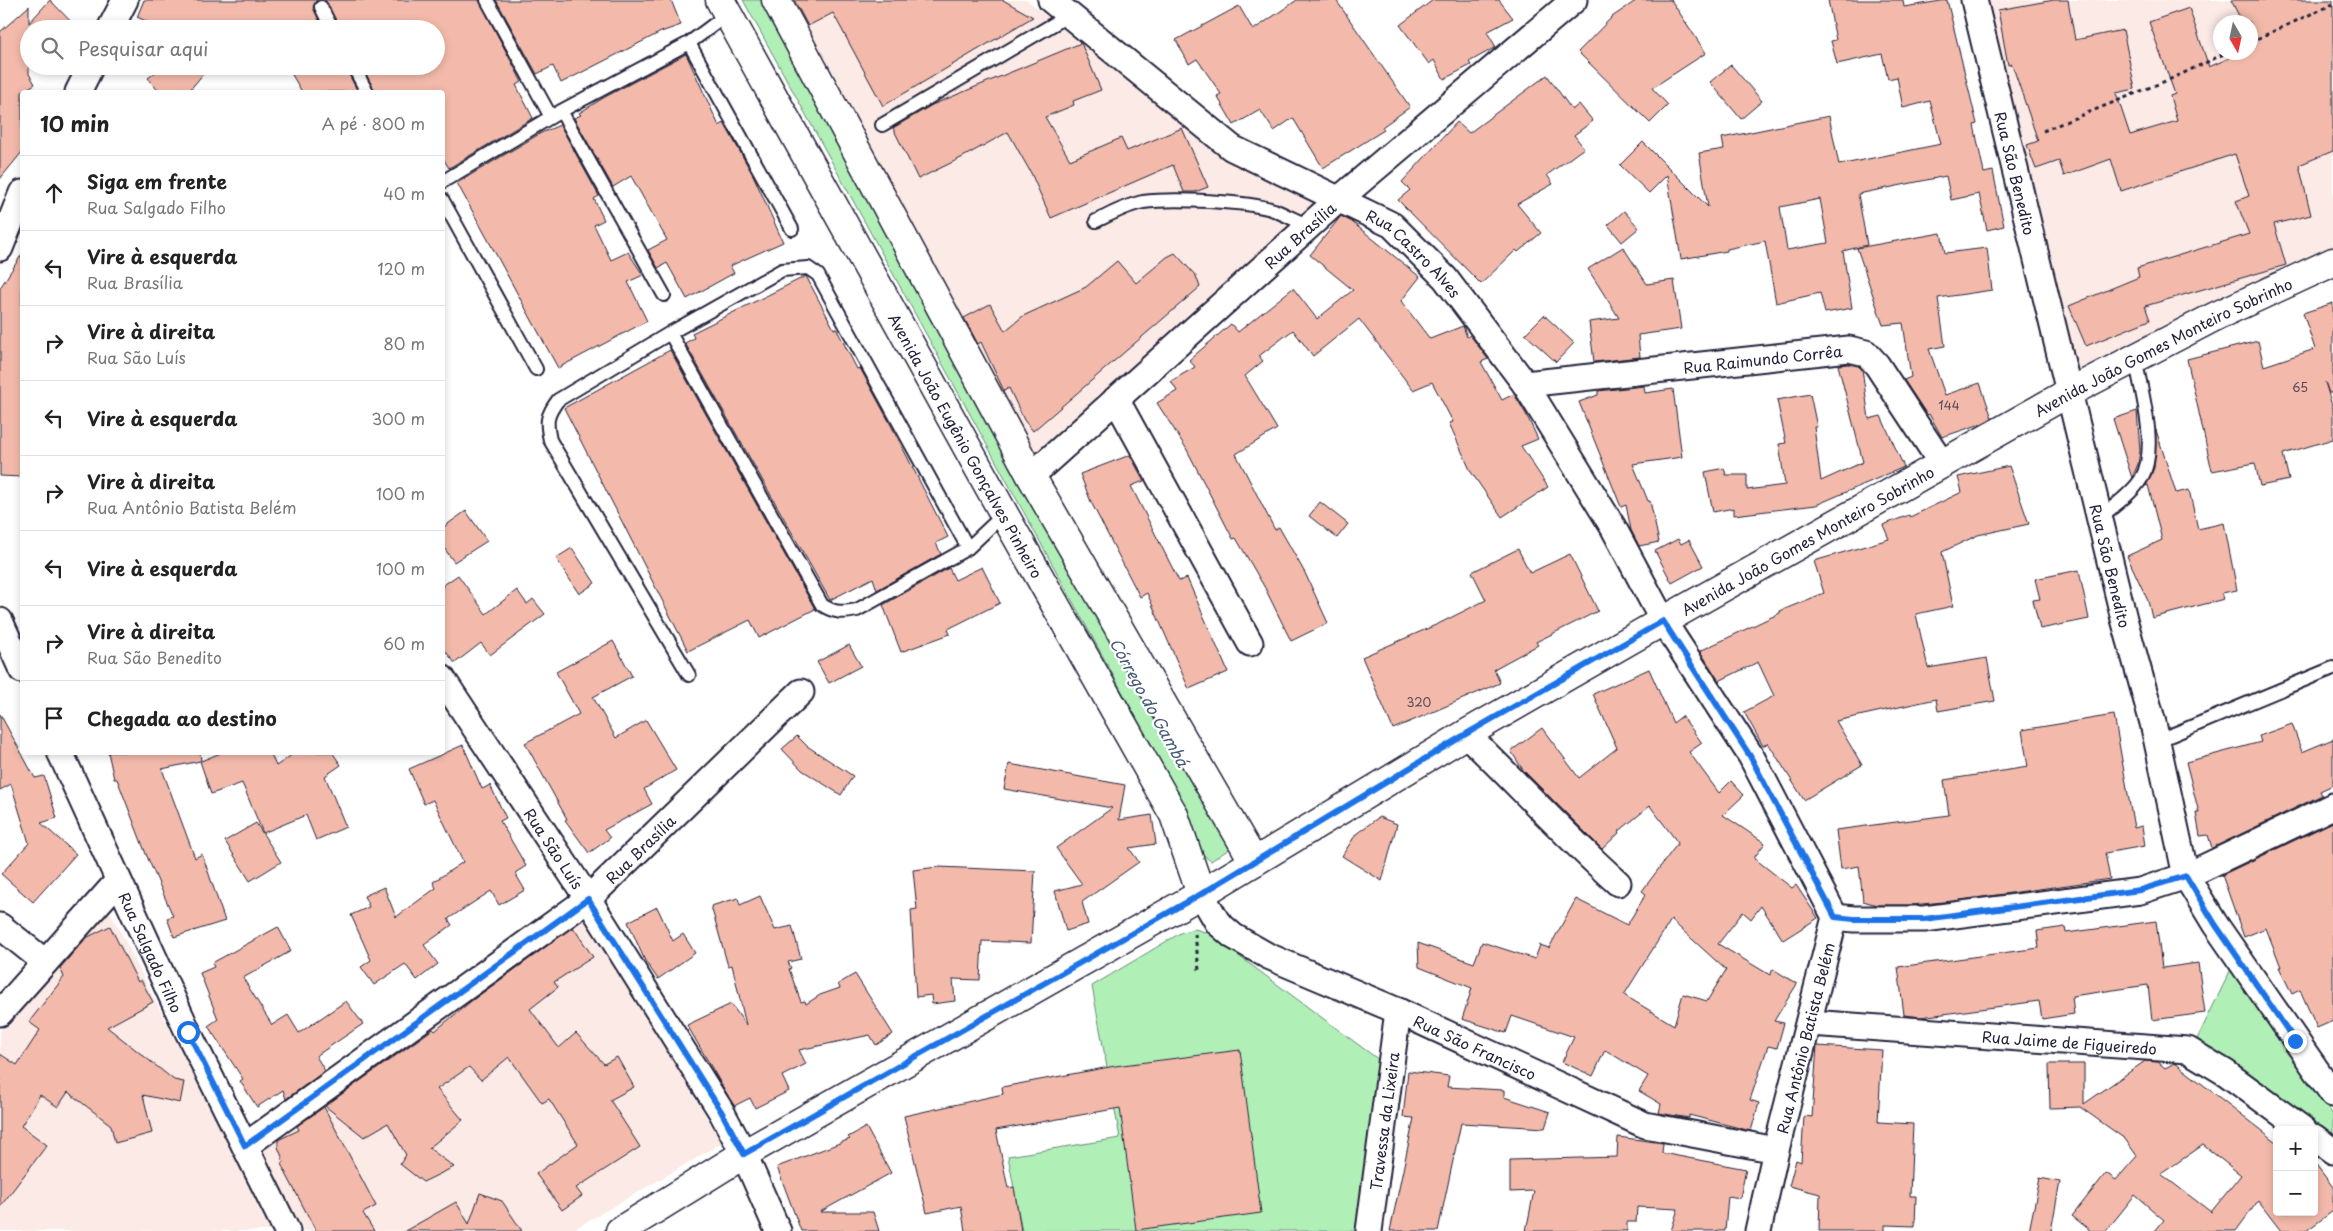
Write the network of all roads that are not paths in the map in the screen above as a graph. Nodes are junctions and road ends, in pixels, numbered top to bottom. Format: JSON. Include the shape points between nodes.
{"nodes":[{"id":1,"x":125,"y":0,"type":"edge"},
{"id":2,"x":487,"y":0,"type":"edge"},
{"id":3,"x":776,"y":0,"type":"edge"},
{"id":4,"x":1574,"y":0,"type":"edge"},
{"id":5,"x":1974,"y":0,"type":"edge"},
{"id":6,"x":321,"y":7,"type":"dead end"},
{"id":7,"x":724,"y":7,"type":"edge"},
{"id":8,"x":1060,"y":7,"type":"edge"},
{"id":9,"x":115,"y":20,"type":"edge"},
{"id":10,"x":328,"y":20,"type":"edge"},
{"id":11,"x":688,"y":43,"type":"junction"},
{"id":12,"x":86,"y":75,"type":"edge"},
{"id":13,"x":358,"y":75,"type":"edge"},
{"id":14,"x":79,"y":90,"type":"edge"},
{"id":15,"x":367,"y":90,"type":"edge"},
{"id":16,"x":556,"y":114,"type":"junction"},
{"id":17,"x":882,"y":126,"type":"dead end"},
{"id":18,"x":445,"y":180,"type":"edge"},
{"id":19,"x":20,"y":198,"type":"edge"},
{"id":20,"x":1338,"y":200,"type":"junction"},
{"id":21,"x":445,"y":204,"type":"edge"},
{"id":22,"x":1096,"y":221,"type":"dead end"},
{"id":23,"x":1309,"y":226,"type":"junction"},
{"id":24,"x":792,"y":229,"type":"dead end"},
{"id":25,"x":0,"y":248,"type":"edge"},
{"id":26,"x":2333,"y":262,"type":"edge"},
{"id":27,"x":664,"y":295,"type":"dead end"},
{"id":28,"x":670,"y":333,"type":"junction"},
{"id":29,"x":2136,"y":358,"type":"junction"},
{"id":30,"x":536,"y":369,"type":"dead end"},
{"id":31,"x":1525,"y":384,"type":"junction"},
{"id":32,"x":2068,"y":393,"type":"junction"},
{"id":33,"x":1116,"y":399,"type":"junction"},
{"id":34,"x":1942,"y":464,"type":"junction"},
{"id":35,"x":1031,"y":476,"type":"junction"},
{"id":36,"x":1004,"y":514,"type":"junction"},
{"id":37,"x":2100,"y":518,"type":"junction"},
{"id":38,"x":968,"y":548,"type":"junction"},
{"id":39,"x":0,"y":621,"type":"edge"},
{"id":40,"x":1663,"y":621,"type":"junction"},
{"id":41,"x":1250,"y":643,"type":"dead end"},
{"id":42,"x":20,"y":666,"type":"edge"},
{"id":43,"x":2333,"y":668,"type":"edge"},
{"id":44,"x":688,"y":675,"type":"dead end"},
{"id":45,"x":445,"y":683,"type":"edge"},
{"id":46,"x":801,"y":692,"type":"dead end"},
{"id":47,"x":1466,"y":734,"type":"junction"},
{"id":48,"x":2157,"y":741,"type":"junction"},
{"id":49,"x":61,"y":755,"type":"edge"},
{"id":50,"x":2333,"y":806,"type":"edge"},
{"id":51,"x":1254,"y":862,"type":"junction"},
{"id":52,"x":2186,"y":876,"type":"junction"},
{"id":53,"x":118,"y":881,"type":"junction"},
{"id":54,"x":1618,"y":883,"type":"dead end"},
{"id":55,"x":588,"y":899,"type":"junction"},
{"id":56,"x":1190,"y":900,"type":"junction"},
{"id":57,"x":1835,"y":917,"type":"junction"},
{"id":58,"x":0,"y":926,"type":"edge"},
{"id":59,"x":45,"y":962,"type":"junction"},
{"id":60,"x":1398,"y":1011,"type":"junction"},
{"id":61,"x":0,"y":1013,"type":"edge"},
{"id":62,"x":1810,"y":1023,"type":"junction"},
{"id":63,"x":2333,"y":1094,"type":"edge"},
{"id":64,"x":2299,"y":1126,"type":"edge"},
{"id":65,"x":2318,"y":1140,"type":"edge"},
{"id":66,"x":245,"y":1146,"type":"junction"},
{"id":67,"x":1776,"y":1150,"type":"junction"},
{"id":68,"x":2333,"y":1151,"type":"edge"},
{"id":69,"x":744,"y":1154,"type":"junction"},
{"id":70,"x":287,"y":1231,"type":"edge"},
{"id":71,"x":620,"y":1231,"type":"edge"},
{"id":72,"x":778,"y":1231,"type":"edge"},
{"id":73,"x":1369,"y":1231,"type":"edge"},
{"id":74,"x":1758,"y":1231,"type":"edge"}],
"edges":[{"from":1,"to":9,"type":"street"},
{"from":2,"to":16,"type":"lane"},
{"from":3,"to":35,"type":"street"},
{"from":4,"to":20,"type":"street","name":"Rua Brasília"},
{"from":5,"to":32,"type":"street","name":"Rua São Benedito"},
{"from":6,"to":10,"type":"lane"},
{"from":7,"to":11,"type":"lane"},
{"from":7,"to":36,"type":"street","name":"Avenida João Eugênio Gonçalves Pinheiro"},
{"from":8,"to":17,"type":"lane"},
{"from":8,"to":20,"type":"street","name":"Rua Castro Alves","via":[[1232,148]]},
{"from":11,"to":16,"type":"lane"},
{"from":11,"to":24,"type":"lane"},
{"from":12,"to":14,"type":"street"},
{"from":13,"to":15,"type":"lane"},
{"from":16,"to":18,"type":"lane"},
{"from":16,"to":27,"type":"lane"},
{"from":19,"to":25,"type":"street"},
{"from":20,"to":23,"type":"street","name":"Rua Brasília"},
{"from":20,"to":31,"type":"street","name":"Rua Castro Alves","via":[[1392,225],[1445,278]]},
{"from":21,"to":30,"type":"lane"},
{"from":22,"to":23,"type":"lane","via":[[1143,202],[1210,202],[1273,210]]},
{"from":23,"to":33,"type":"street","name":"Rua Brasília"},
{"from":26,"to":29,"type":"street","name":"Avenida João Gomes Monteiro Sobrinho","via":[[2216,316]]},
{"from":28,"to":38,"type":"lane","via":[[822,605],[833,612],[857,610]]},
{"from":28,"to":38,"type":"lane","via":[[782,270],[808,268],[818,275]]},
{"from":28,"to":44,"type":"lane","via":[[558,400],[546,423],[550,440]]},
{"from":29,"to":32,"type":"street","name":"Avenida João Gomes Monteiro Sobrinho"},
{"from":29,"to":37,"type":"lane","via":[[2149,440],[2147,462],[2142,478]]},
{"from":31,"to":34,"type":"street","name":"Rua Raimundo Corrêa","via":[[1849,349],[1866,353],[1878,365]]},
{"from":31,"to":40,"type":"street","name":"Rua Castro Alves","via":[[1613,527]]},
{"from":32,"to":34,"type":"street","name":"Avenida João Gomes Monteiro Sobrinho"},
{"from":32,"to":37,"type":"street","name":"Rua São Benedito"},
{"from":33,"to":35,"type":"street","name":"Rua Brasília"},
{"from":33,"to":41,"type":"street"},
{"from":34,"to":40,"type":"street","name":"Avenida João Gomes Monteiro Sobrinho"},
{"from":35,"to":51,"type":"street"},
{"from":36,"to":38,"type":"lane"},
{"from":36,"to":56,"type":"street","name":"Avenida João Eugênio Gonçalves Pinheiro","via":[[1174,815]]},
{"from":37,"to":48,"type":"street","name":"Rua São Benedito"},
{"from":39,"to":42,"type":"street"},
{"from":40,"to":47,"type":"street","name":"Avenida João Gomes Monteiro Sobrinho"},
{"from":40,"to":57,"type":"street","via":[[1750,756]]},
{"from":43,"to":48,"type":"lane"},
{"from":45,"to":55,"type":"street","name":"Rua São Luís"},
{"from":46,"to":55,"type":"street","name":"Rua Brasília"},
{"from":47,"to":51,"type":"street","name":"Avenida João Gomes Monteiro Sobrinho"},
{"from":47,"to":54,"type":"street","via":[[1578,848]]},
{"from":48,"to":52,"type":"street","name":"Rua São Benedito"},
{"from":49,"to":53,"type":"street","name":"Rua Salgado Filho"},
{"from":50,"to":52,"type":"street"},
{"from":51,"to":56,"type":"street","name":"Avenida João Gomes Monteiro Sobrinho"},
{"from":52,"to":57,"type":"street","via":[[2140,890],[1924,919]]},
{"from":52,"to":63,"type":"street","name":"Rua São Benedito","via":[[2215,924]]},
{"from":53,"to":59,"type":"street"},
{"from":53,"to":66,"type":"street","name":"Rua Salgado Filho"},
{"from":55,"to":66,"type":"street","name":"Rua Brasília"},
{"from":55,"to":69,"type":"street","name":"Rua São Luís","via":[[721,1111]]},
{"from":56,"to":60,"type":"street","name":"Rua São Francisco","via":[[1240,940],[1268,956]]},
{"from":56,"to":69,"type":"street","name":"Avenida João Gomes Monteiro Sobrinho"},
{"from":57,"to":62,"type":"street","name":"Rua Antônio Batista Belém"},
{"from":58,"to":59,"type":"street"},
{"from":59,"to":61,"type":"street"},
{"from":60,"to":67,"type":"street","name":"Rua São Francisco","via":[[1645,1125]]},
{"from":60,"to":73,"type":"street","name":"Travessa da Lixeira"},
{"from":62,"to":64,"type":"street","name":"Rua Jaime de Figueiredo","via":[[2188,1050],[2226,1073]]},
{"from":62,"to":67,"type":"street","name":"Rua Antônio Batista Belém"},
{"from":65,"to":68,"type":"street"},
{"from":66,"to":70,"type":"street","name":"Rua Salgado Filho"},
{"from":67,"to":74,"type":"street","name":"Rua Antônio Batista Belém"},
{"from":69,"to":71,"type":"street","name":"Avenida João Gomes Monteiro Sobrinho"},
{"from":69,"to":72,"type":"street","name":"Rua São Luís"}]}
